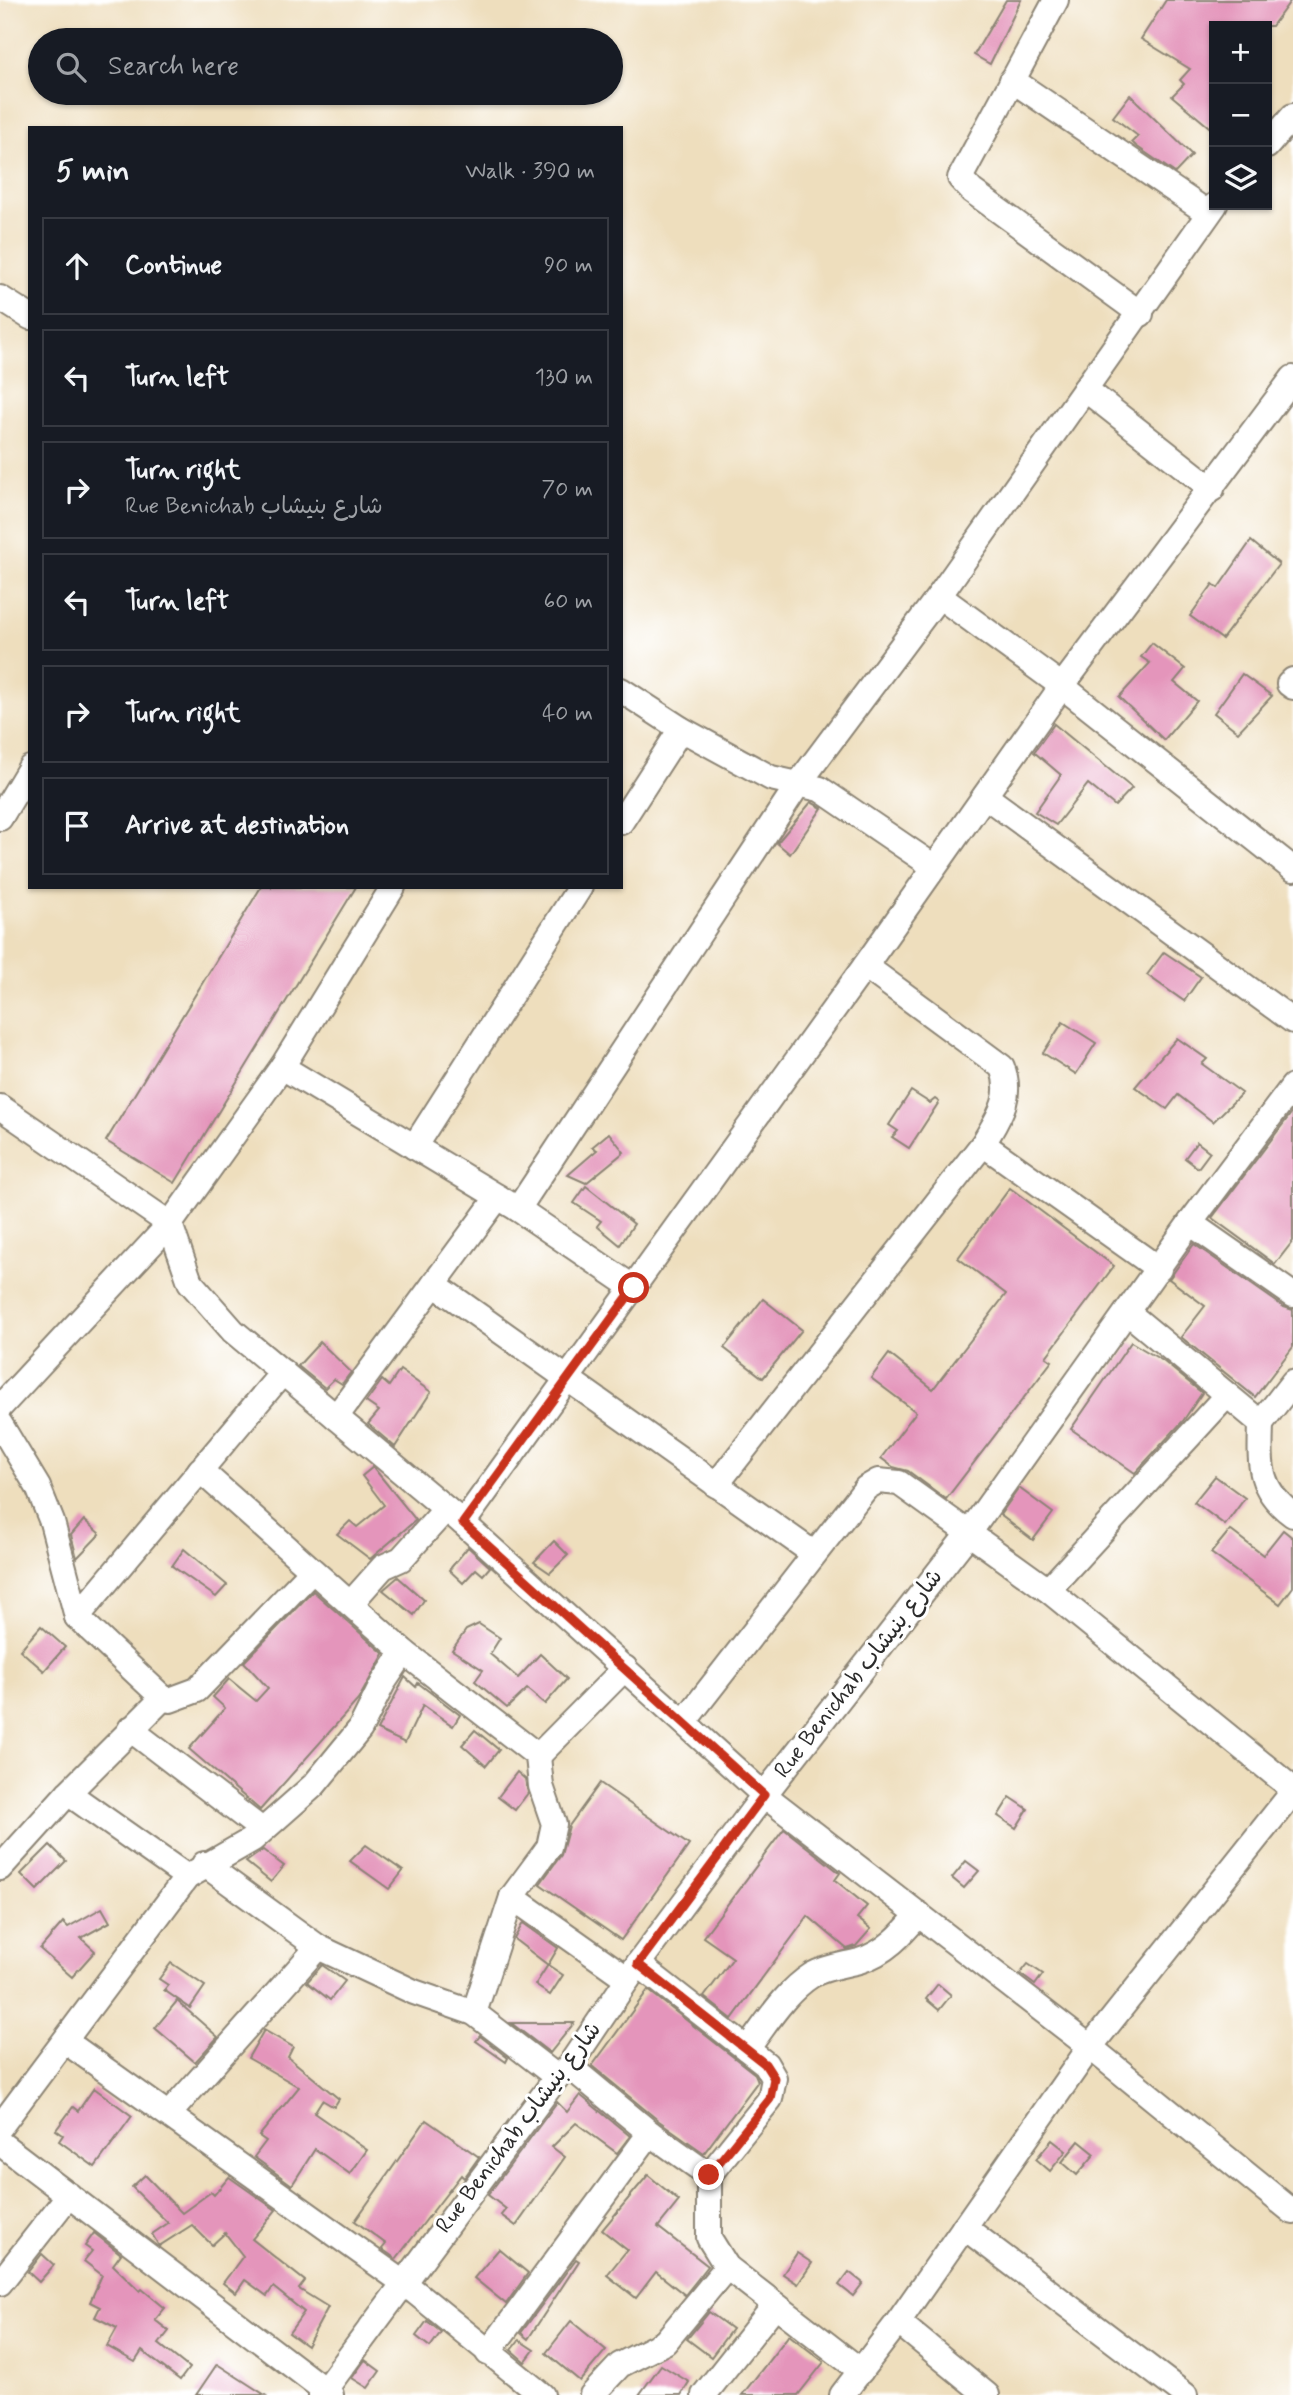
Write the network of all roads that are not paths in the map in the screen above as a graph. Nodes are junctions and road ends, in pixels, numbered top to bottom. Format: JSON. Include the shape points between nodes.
{"nodes":[{"id":1,"x":1056,"y":0,"type":"edge"},
{"id":2,"x":1012,"y":80,"type":"junction"},
{"id":3,"x":1293,"y":116,"type":"edge"},
{"id":4,"x":1272,"y":140,"type":"edge"},
{"id":5,"x":1209,"y":208,"type":"edge"},
{"id":6,"x":1210,"y":210,"type":"edge"},
{"id":7,"x":0,"y":298,"type":"edge"},
{"id":8,"x":1141,"y":314,"type":"junction"},
{"id":9,"x":28,"y":316,"type":"edge"},
{"id":10,"x":1293,"y":378,"type":"edge"},
{"id":11,"x":1086,"y":390,"type":"junction"},
{"id":12,"x":1212,"y":489,"type":"junction"},
{"id":13,"x":939,"y":596,"type":"junction"},
{"id":14,"x":1293,"y":680,"type":"edge"},
{"id":15,"x":1062,"y":686,"type":"junction"},
{"id":16,"x":1293,"y":687,"type":"edge"},
{"id":17,"x":623,"y":691,"type":"edge"},
{"id":18,"x":681,"y":729,"type":"junction"},
{"id":19,"x":28,"y":771,"type":"edge"},
{"id":20,"x":799,"y":783,"type":"junction"},
{"id":21,"x":985,"y":796,"type":"junction"},
{"id":22,"x":0,"y":818,"type":"edge"},
{"id":23,"x":623,"y":819,"type":"edge"},
{"id":24,"x":933,"y":866,"type":"junction"},
{"id":25,"x":1293,"y":869,"type":"edge"},
{"id":26,"x":392,"y":889,"type":"edge"},
{"id":27,"x":579,"y":889,"type":"edge"},
{"id":28,"x":865,"y":966,"type":"junction"},
{"id":29,"x":1293,"y":1021,"type":"edge"},
{"id":30,"x":282,"y":1068,"type":"junction"},
{"id":31,"x":1293,"y":1086,"type":"edge"},
{"id":32,"x":0,"y":1107,"type":"edge"},
{"id":33,"x":983,"y":1144,"type":"junction"},
{"id":34,"x":414,"y":1147,"type":"junction"},
{"id":35,"x":508,"y":1203,"type":"junction"},
{"id":36,"x":1190,"y":1223,"type":"junction"},
{"id":37,"x":170,"y":1224,"type":"junction"},
{"id":38,"x":1159,"y":1269,"type":"junction"},
{"id":39,"x":433,"y":1284,"type":"junction"},
{"id":40,"x":634,"y":1288,"type":"junction"},
{"id":41,"x":1293,"y":1295,"type":"edge"},
{"id":42,"x":1127,"y":1312,"type":"junction"},
{"id":43,"x":283,"y":1372,"type":"junction"},
{"id":44,"x":569,"y":1378,"type":"junction"},
{"id":45,"x":1293,"y":1382,"type":"edge"},
{"id":46,"x":1227,"y":1395,"type":"junction"},
{"id":47,"x":0,"y":1407,"type":"edge"},
{"id":48,"x":336,"y":1417,"type":"junction"},
{"id":49,"x":1261,"y":1423,"type":"junction"},
{"id":50,"x":0,"y":1424,"type":"edge"},
{"id":51,"x":200,"y":1470,"type":"junction"},
{"id":52,"x":716,"y":1485,"type":"junction"},
{"id":53,"x":455,"y":1516,"type":"junction"},
{"id":54,"x":1293,"y":1516,"type":"edge"},
{"id":55,"x":969,"y":1533,"type":"junction"},
{"id":56,"x":813,"y":1553,"type":"junction"},
{"id":57,"x":311,"y":1572,"type":"junction"},
{"id":58,"x":1048,"y":1590,"type":"junction"},
{"id":59,"x":350,"y":1604,"type":"junction"},
{"id":60,"x":77,"y":1617,"type":"junction"},
{"id":61,"x":404,"y":1652,"type":"junction"},
{"id":62,"x":625,"y":1668,"type":"junction"},
{"id":63,"x":163,"y":1698,"type":"junction"},
{"id":64,"x":684,"y":1722,"type":"junction"},
{"id":65,"x":130,"y":1729,"type":"junction"},
{"id":66,"x":538,"y":1756,"type":"junction"},
{"id":67,"x":68,"y":1793,"type":"junction"},
{"id":68,"x":764,"y":1795,"type":"junction"},
{"id":69,"x":1290,"y":1801,"type":"edge"},
{"id":70,"x":262,"y":1830,"type":"junction"},
{"id":71,"x":0,"y":1868,"type":"edge"},
{"id":72,"x":196,"y":1871,"type":"junction"},
{"id":73,"x":512,"y":1897,"type":"junction"},
{"id":74,"x":919,"y":1914,"type":"junction"},
{"id":75,"x":318,"y":1947,"type":"junction"},
{"id":76,"x":633,"y":1971,"type":"junction"},
{"id":77,"x":474,"y":2012,"type":"junction"},
{"id":78,"x":65,"y":2041,"type":"junction"},
{"id":79,"x":1090,"y":2047,"type":"junction"},
{"id":80,"x":747,"y":2049,"type":"junction"},
{"id":81,"x":563,"y":2072,"type":"junction"},
{"id":82,"x":169,"y":2114,"type":"junction"},
{"id":83,"x":0,"y":2127,"type":"edge"},
{"id":84,"x":650,"y":2133,"type":"junction"},
{"id":85,"x":0,"y":2143,"type":"edge"},
{"id":86,"x":709,"y":2175,"type":"junction"},
{"id":87,"x":69,"y":2195,"type":"junction"},
{"id":88,"x":1293,"y":2212,"type":"edge"},
{"id":89,"x":964,"y":2227,"type":"junction"},
{"id":90,"x":727,"y":2267,"type":"junction"},
{"id":91,"x":0,"y":2283,"type":"edge"},
{"id":92,"x":404,"y":2283,"type":"junction"},
{"id":93,"x":775,"y":2305,"type":"junction"},
{"id":94,"x":898,"y":2322,"type":"junction"},
{"id":95,"x":488,"y":2353,"type":"junction"},
{"id":96,"x":861,"y":2371,"type":"junction"},
{"id":97,"x":326,"y":2394,"type":"edge"},
{"id":98,"x":542,"y":2395,"type":"edge"},
{"id":99,"x":592,"y":2395,"type":"edge"},
{"id":100,"x":704,"y":2395,"type":"edge"},
{"id":101,"x":842,"y":2395,"type":"edge"},
{"id":102,"x":987,"y":2395,"type":"edge"},
{"id":103,"x":1185,"y":2395,"type":"edge"}],
"edges":[{"from":1,"to":2,"type":"street"},
{"from":2,"to":5,"type":"street"},
{"from":2,"to":8,"type":"street","via":[[960,178]]},
{"from":3,"to":4,"type":"street"},
{"from":6,"to":8,"type":"street"},
{"from":7,"to":9,"type":"street"},
{"from":8,"to":11,"type":"street"},
{"from":10,"to":12,"type":"street"},
{"from":11,"to":12,"type":"street"},
{"from":11,"to":13,"type":"street"},
{"from":12,"to":15,"type":"street"},
{"from":13,"to":15,"type":"street"},
{"from":13,"to":20,"type":"street"},
{"from":14,"to":16,"type":"street","via":[[1289,684]]},
{"from":15,"to":21,"type":"street"},
{"from":15,"to":25,"type":"street"},
{"from":17,"to":18,"type":"street"},
{"from":18,"to":20,"type":"street","via":[[771,778]]},
{"from":18,"to":23,"type":"street"},
{"from":19,"to":22,"type":"street"},
{"from":20,"to":24,"type":"street","via":[[831,795]]},
{"from":20,"to":35,"type":"street"},
{"from":21,"to":24,"type":"street"},
{"from":21,"to":29,"type":"street"},
{"from":24,"to":28,"type":"street"},
{"from":26,"to":30,"type":"street"},
{"from":27,"to":34,"type":"street"},
{"from":28,"to":33,"type":"street","via":[[1002,1068],[1007,1098]]},
{"from":28,"to":40,"type":"street"},
{"from":30,"to":34,"type":"street"},
{"from":30,"to":37,"type":"street"},
{"from":31,"to":36,"type":"street","name":"Rue Benichab شارع بنيشاب"},
{"from":32,"to":37,"type":"street"},
{"from":33,"to":38,"type":"street"},
{"from":33,"to":52,"type":"street"},
{"from":34,"to":35,"type":"street"},
{"from":35,"to":39,"type":"street"},
{"from":35,"to":40,"type":"street"},
{"from":36,"to":38,"type":"street","name":"Rue Benichab شارع بنيشاب"},
{"from":36,"to":41,"type":"street"},
{"from":37,"to":43,"type":"street","via":[[190,1282],[205,1302]]},
{"from":37,"to":47,"type":"street"},
{"from":38,"to":42,"type":"street","name":"Rue Benichab شارع بنيشاب"},
{"from":39,"to":44,"type":"street"},
{"from":39,"to":48,"type":"street"},
{"from":40,"to":44,"type":"street"},
{"from":42,"to":46,"type":"street"},
{"from":42,"to":55,"type":"street","name":"Rue Benichab شارع بنيشاب"},
{"from":43,"to":48,"type":"street"},
{"from":43,"to":51,"type":"street"},
{"from":44,"to":52,"type":"street"},
{"from":44,"to":53,"type":"street"},
{"from":45,"to":49,"type":"street"},
{"from":46,"to":49,"type":"street"},
{"from":46,"to":58,"type":"street"},
{"from":48,"to":53,"type":"street"},
{"from":49,"to":54,"type":"street","via":[[1265,1486]]},
{"from":50,"to":60,"type":"street","via":[[38,1487],[52,1522]]},
{"from":51,"to":57,"type":"street"},
{"from":51,"to":60,"type":"street"},
{"from":52,"to":56,"type":"street"},
{"from":53,"to":59,"type":"street","via":[[401,1559],[383,1567]]},
{"from":53,"to":62,"type":"street"},
{"from":55,"to":56,"type":"street","via":[[899,1483],[878,1481],[866,1488]]},
{"from":55,"to":58,"type":"street"},
{"from":55,"to":68,"type":"street","name":"Rue Benichab شارع بنيشاب"},
{"from":56,"to":64,"type":"street"},
{"from":57,"to":59,"type":"street"},
{"from":57,"to":63,"type":"street","via":[[197,1690],[170,1700]]},
{"from":58,"to":69,"type":"street"},
{"from":59,"to":61,"type":"street"},
{"from":60,"to":63,"type":"street"},
{"from":61,"to":66,"type":"street"},
{"from":61,"to":70,"type":"street","via":[[352,1741],[314,1785]]},
{"from":62,"to":64,"type":"street"},
{"from":62,"to":66,"type":"street"},
{"from":63,"to":65,"type":"street"},
{"from":64,"to":68,"type":"street"},
{"from":65,"to":67,"type":"street"},
{"from":65,"to":70,"type":"street"},
{"from":66,"to":73,"type":"street","via":[[541,1786],[554,1824],[549,1847]]},
{"from":67,"to":71,"type":"street"},
{"from":67,"to":72,"type":"street"},
{"from":68,"to":74,"type":"street"},
{"from":68,"to":76,"type":"street","name":"Rue Benichab شارع بنيشاب"},
{"from":69,"to":79,"type":"street"},
{"from":70,"to":72,"type":"street"},
{"from":72,"to":75,"type":"street"},
{"from":72,"to":78,"type":"street"},
{"from":73,"to":76,"type":"street"},
{"from":73,"to":77,"type":"street"},
{"from":74,"to":79,"type":"street"},
{"from":74,"to":80,"type":"street","via":[[878,1953],[809,1977],[787,1997]]},
{"from":75,"to":77,"type":"street","via":[[414,1992]]},
{"from":75,"to":82,"type":"street"},
{"from":76,"to":80,"type":"street"},
{"from":76,"to":81,"type":"street","name":"Rue Benichab شارع بنيشاب"},
{"from":77,"to":81,"type":"street"},
{"from":78,"to":82,"type":"street"},
{"from":78,"to":83,"type":"street"},
{"from":79,"to":88,"type":"street"},
{"from":79,"to":89,"type":"street"},
{"from":80,"to":86,"type":"street","via":[[771,2071],[774,2086],[770,2099]]},
{"from":81,"to":84,"type":"street"},
{"from":81,"to":92,"type":"street","name":"Rue Benichab شارع بنيشاب"},
{"from":82,"to":92,"type":"street"},
{"from":84,"to":86,"type":"street"},
{"from":84,"to":95,"type":"street"},
{"from":85,"to":87,"type":"street"},
{"from":86,"to":90,"type":"street","via":[[709,2238]]},
{"from":87,"to":91,"type":"street"},
{"from":87,"to":97,"type":"street"},
{"from":89,"to":94,"type":"street"},
{"from":89,"to":103,"type":"street"},
{"from":90,"to":93,"type":"street"},
{"from":90,"to":99,"type":"street","via":[[665,2342],[625,2361]]},
{"from":92,"to":95,"type":"street"},
{"from":92,"to":97,"type":"street","name":"Rue Benichab شارع بنيشاب"},
{"from":93,"to":96,"type":"street"},
{"from":93,"to":100,"type":"street"},
{"from":94,"to":96,"type":"street"},
{"from":94,"to":102,"type":"street"},
{"from":95,"to":98,"type":"street"},
{"from":96,"to":101,"type":"street"}]}
